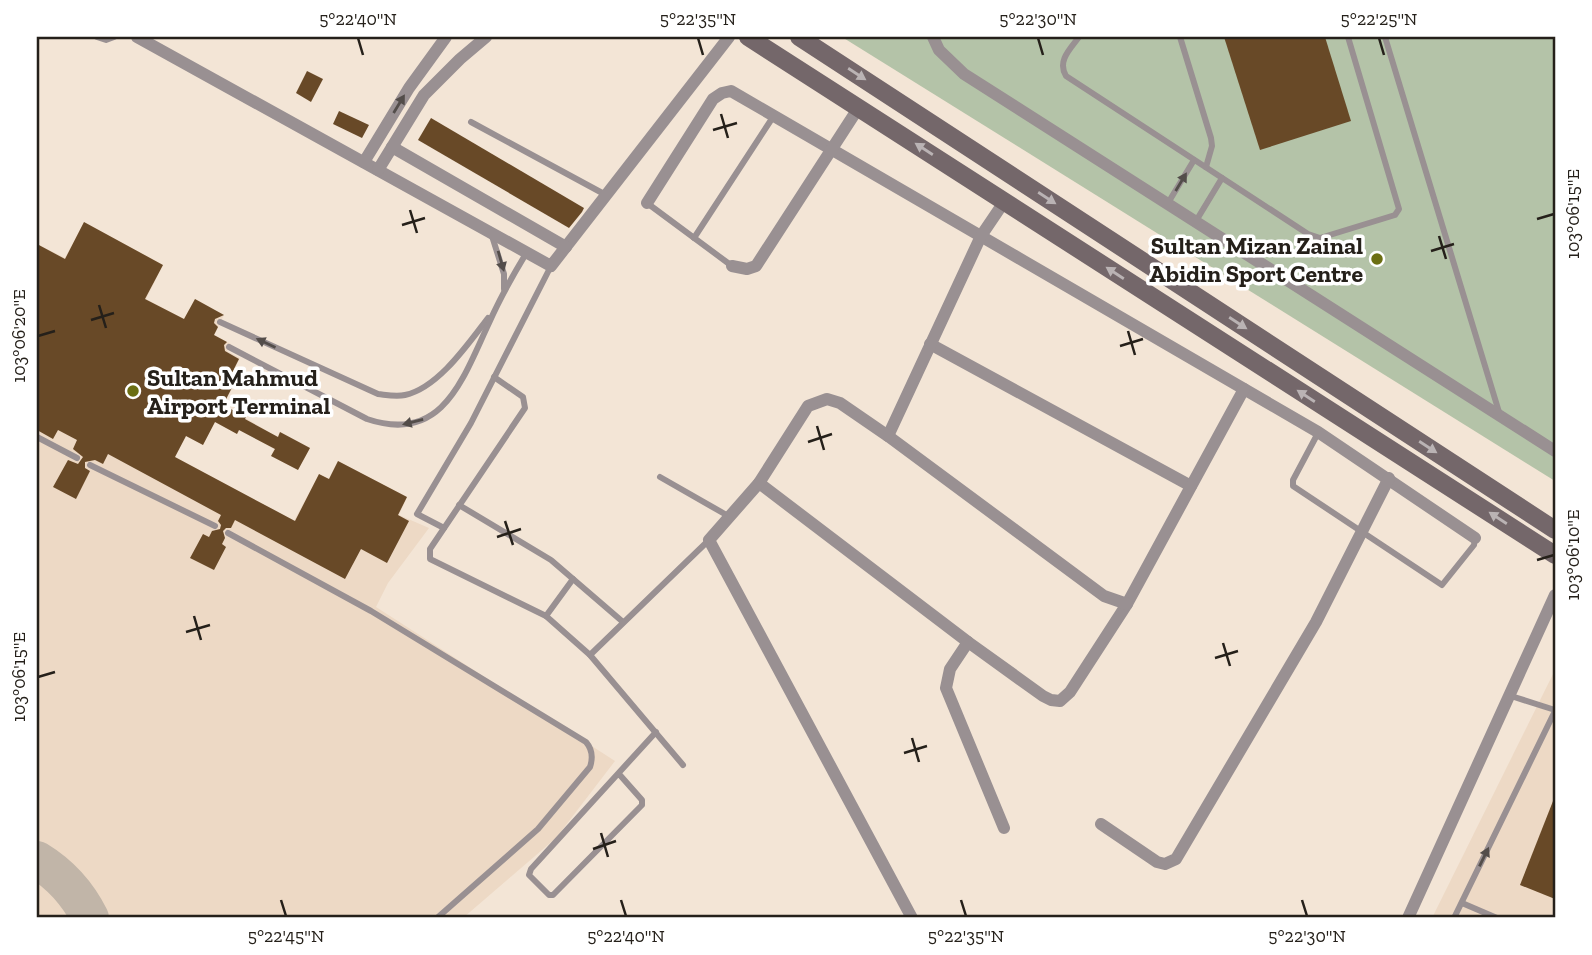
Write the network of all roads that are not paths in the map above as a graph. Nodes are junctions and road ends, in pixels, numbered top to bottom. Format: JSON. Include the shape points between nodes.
{"nodes":[{"id":1,"x":97,"y":37,"type":"edge"},
{"id":2,"x":114,"y":37,"type":"edge"},
{"id":3,"x":137,"y":37,"type":"edge"},
{"id":4,"x":446,"y":37,"type":"edge"},
{"id":5,"x":486,"y":37,"type":"edge"},
{"id":6,"x":729,"y":37,"type":"edge"},
{"id":7,"x":748,"y":37,"type":"edge"},
{"id":8,"x":800,"y":37,"type":"edge"},
{"id":9,"x":933,"y":37,"type":"edge"},
{"id":10,"x":1079,"y":37,"type":"edge"},
{"id":11,"x":1180,"y":37,"type":"edge"},
{"id":12,"x":1348,"y":37,"type":"edge"},
{"id":13,"x":1385,"y":37,"type":"edge"},
{"id":14,"x":691,"y":86,"type":"junction"},
{"id":15,"x":713,"y":99,"type":"junction"},
{"id":16,"x":859,"y":107,"type":"junction"},
{"id":17,"x":774,"y":116,"type":"junction"},
{"id":18,"x":471,"y":122,"type":"dead end"},
{"id":19,"x":392,"y":147,"type":"junction"},
{"id":20,"x":832,"y":150,"type":"junction"},
{"id":21,"x":1194,"y":160,"type":"junction"},
{"id":22,"x":364,"y":162,"type":"junction"},
{"id":23,"x":1206,"y":167,"type":"junction"},
{"id":24,"x":378,"y":170,"type":"junction"},
{"id":25,"x":1222,"y":178,"type":"junction"},
{"id":26,"x":606,"y":195,"type":"junction"},
{"id":27,"x":1004,"y":201,"type":"junction"},
{"id":28,"x":647,"y":202,"type":"joint"},
{"id":29,"x":1168,"y":204,"type":"junction"},
{"id":30,"x":1196,"y":221,"type":"junction"},
{"id":31,"x":491,"y":232,"type":"junction"},
{"id":32,"x":981,"y":236,"type":"junction"},
{"id":33,"x":694,"y":238,"type":"junction"},
{"id":34,"x":566,"y":247,"type":"junction"},
{"id":35,"x":527,"y":252,"type":"junction"},
{"id":36,"x":551,"y":265,"type":"junction"},
{"id":37,"x":732,"y":266,"type":"joint"},
{"id":38,"x":504,"y":291,"type":"junction"},
{"id":39,"x":495,"y":309,"type":"junction"},
{"id":40,"x":220,"y":322,"type":"dead end"},
{"id":41,"x":930,"y":344,"type":"junction"},
{"id":42,"x":229,"y":347,"type":"dead end"},
{"id":43,"x":494,"y":377,"type":"junction"},
{"id":44,"x":1244,"y":389,"type":"junction"},
{"id":45,"x":1500,"y":414,"type":"junction"},
{"id":46,"x":464,"y":418,"type":"dead end"},
{"id":47,"x":471,"y":424,"type":"junction"},
{"id":48,"x":1318,"y":432,"type":"junction"},
{"id":49,"x":888,"y":436,"type":"junction"},
{"id":50,"x":37,"y":437,"type":"edge"},
{"id":51,"x":1555,"y":451,"type":"edge"},
{"id":52,"x":77,"y":458,"type":"dead end"},
{"id":53,"x":90,"y":465,"type":"dead end"},
{"id":54,"x":660,"y":477,"type":"dead end"},
{"id":55,"x":1389,"y":478,"type":"junction"},
{"id":56,"x":759,"y":483,"type":"junction"},
{"id":57,"x":1191,"y":486,"type":"junction"},
{"id":58,"x":459,"y":505,"type":"junction"},
{"id":59,"x":730,"y":517,"type":"junction"},
{"id":60,"x":215,"y":526,"type":"dead end"},
{"id":61,"x":444,"y":528,"type":"junction"},
{"id":62,"x":1555,"y":530,"type":"edge"},
{"id":63,"x":228,"y":533,"type":"dead end"},
{"id":64,"x":1361,"y":533,"type":"junction"},
{"id":65,"x":1475,"y":538,"type":"joint"},
{"id":66,"x":709,"y":540,"type":"junction"},
{"id":67,"x":1555,"y":555,"type":"edge"},
{"id":68,"x":573,"y":579,"type":"junction"},
{"id":69,"x":1555,"y":595,"type":"edge"},
{"id":70,"x":1127,"y":604,"type":"junction"},
{"id":71,"x":546,"y":616,"type":"junction"},
{"id":72,"x":624,"y":622,"type":"junction"},
{"id":73,"x":968,"y":642,"type":"junction"},
{"id":74,"x":590,"y":655,"type":"junction"},
{"id":75,"x":1511,"y":696,"type":"junction"},
{"id":76,"x":1555,"y":710,"type":"edge"},
{"id":77,"x":656,"y":733,"type":"junction"},
{"id":78,"x":683,"y":765,"type":"dead end"},
{"id":79,"x":619,"y":774,"type":"junction"},
{"id":80,"x":1101,"y":824,"type":"dead end"},
{"id":81,"x":1004,"y":828,"type":"dead end"},
{"id":82,"x":1462,"y":903,"type":"junction"},
{"id":83,"x":1486,"y":916,"type":"edge"},
{"id":84,"x":437,"y":918,"type":"edge"},
{"id":85,"x":912,"y":918,"type":"edge"},
{"id":86,"x":1408,"y":918,"type":"edge"},
{"id":87,"x":1454,"y":918,"type":"edge"},
{"id":88,"x":1497,"y":918,"type":"edge"}],
"edges":[{"from":1,"to":2,"type":"lane"},
{"from":3,"to":22,"type":"street"},
{"from":22,"to":4,"type":"street","one_way":true},
{"from":5,"to":19,"type":"street","via":[[424,96]]},
{"from":6,"to":14,"type":"street"},
{"from":7,"to":16,"type":"main road"},
{"from":8,"to":62,"type":"main road","one_way":true},
{"from":9,"to":29,"type":"street","via":[[939,50],[964,74]]},
{"from":10,"to":21,"type":"lane","via":[[1064,59],[1066,76]]},
{"from":11,"to":23,"type":"lane","via":[[1211,138]]},
{"from":12,"to":25,"type":"lane","via":[[1400,205],[1398,213],[1314,238]]},
{"from":13,"to":45,"type":"lane"},
{"from":14,"to":15,"type":"street"},
{"from":14,"to":26,"type":"street"},
{"from":15,"to":17,"type":"street","via":[[731,91]]},
{"from":15,"to":28,"type":"street"},
{"from":16,"to":20,"type":"street"},
{"from":27,"to":16,"type":"main road","one_way":true},
{"from":17,"to":20,"type":"street"},
{"from":17,"to":33,"type":"lane"},
{"from":18,"to":26,"type":"lane"},
{"from":19,"to":24,"type":"street"},
{"from":19,"to":34,"type":"street"},
{"from":20,"to":32,"type":"street"},
{"from":20,"to":37,"type":"street","via":[[756,266]]},
{"from":21,"to":23,"type":"lane"},
{"from":29,"to":21,"type":"lane","one_way":true},
{"from":22,"to":24,"type":"street"},
{"from":23,"to":25,"type":"lane"},
{"from":24,"to":31,"type":"street"},
{"from":25,"to":30,"type":"lane"},
{"from":26,"to":34,"type":"street"},
{"from":27,"to":32,"type":"street"},
{"from":67,"to":27,"type":"main road","one_way":true},
{"from":28,"to":33,"type":"lane"},
{"from":29,"to":30,"type":"street"},
{"from":30,"to":45,"type":"street"},
{"from":31,"to":35,"type":"street"},
{"from":31,"to":38,"type":"lane","one_way":true,"via":[[505,274]]},
{"from":32,"to":41,"type":"street"},
{"from":32,"to":44,"type":"street"},
{"from":33,"to":37,"type":"lane"},
{"from":34,"to":36,"type":"street"},
{"from":35,"to":36,"type":"street"},
{"from":35,"to":38,"type":"lane"},
{"from":36,"to":43,"type":"lane"},
{"from":38,"to":39,"type":"lane"},
{"from":39,"to":40,"type":"lane","one_way":true,"via":[[455,360],[428,384],[394,396],[378,394]]},
{"from":39,"to":42,"type":"lane","one_way":true,"via":[[451,399],[412,423],[367,418]]},
{"from":41,"to":49,"type":"street"},
{"from":41,"to":57,"type":"street"},
{"from":43,"to":47,"type":"lane"},
{"from":43,"to":58,"type":"lane","via":[[523,397],[525,408]]},
{"from":44,"to":48,"type":"street"},
{"from":44,"to":57,"type":"street"},
{"from":45,"to":51,"type":"street"},
{"from":46,"to":47,"type":"lane"},
{"from":47,"to":61,"type":"lane","via":[[417,514]]},
{"from":48,"to":55,"type":"street"},
{"from":48,"to":64,"type":"lane","via":[[1293,486]]},
{"from":49,"to":56,"type":"street","via":[[840,403],[816,402],[808,406]]},
{"from":49,"to":70,"type":"street","via":[[1104,596]]},
{"from":50,"to":52,"type":"lane"},
{"from":53,"to":60,"type":"lane"},
{"from":54,"to":59,"type":"lane"},
{"from":55,"to":64,"type":"street"},
{"from":55,"to":65,"type":"street"},
{"from":56,"to":59,"type":"street"},
{"from":56,"to":73,"type":"street"},
{"from":57,"to":70,"type":"street"},
{"from":58,"to":61,"type":"lane"},
{"from":58,"to":68,"type":"lane","via":[[551,560]]},
{"from":59,"to":66,"type":"street"},
{"from":61,"to":71,"type":"lane","via":[[430,549],[430,559]]},
{"from":63,"to":84,"type":"lane","via":[[371,611],[590,747],[590,767],[538,829]]},
{"from":64,"to":65,"type":"lane","via":[[1442,585]]},
{"from":64,"to":80,"type":"street","via":[[1316,622],[1176,859],[1157,862]]},
{"from":66,"to":72,"type":"lane"},
{"from":66,"to":85,"type":"street"},
{"from":68,"to":71,"type":"lane"},
{"from":68,"to":72,"type":"lane"},
{"from":69,"to":75,"type":"street"},
{"from":70,"to":73,"type":"street","via":[[1060,701],[1043,696]]},
{"from":71,"to":74,"type":"lane"},
{"from":72,"to":74,"type":"lane"},
{"from":73,"to":81,"type":"street","via":[[950,669],[946,688]]},
{"from":74,"to":77,"type":"lane"},
{"from":75,"to":76,"type":"lane"},
{"from":75,"to":86,"type":"street"},
{"from":82,"to":76,"type":"lane","one_way":true},
{"from":77,"to":78,"type":"lane"},
{"from":77,"to":79,"type":"lane"},
{"from":79,"to":79,"type":"lane","via":[[531,869],[529,875],[549,895],[642,805]]},
{"from":82,"to":83,"type":"lane"},
{"from":82,"to":87,"type":"lane"},
{"from":83,"to":88,"type":"lane"}]}
